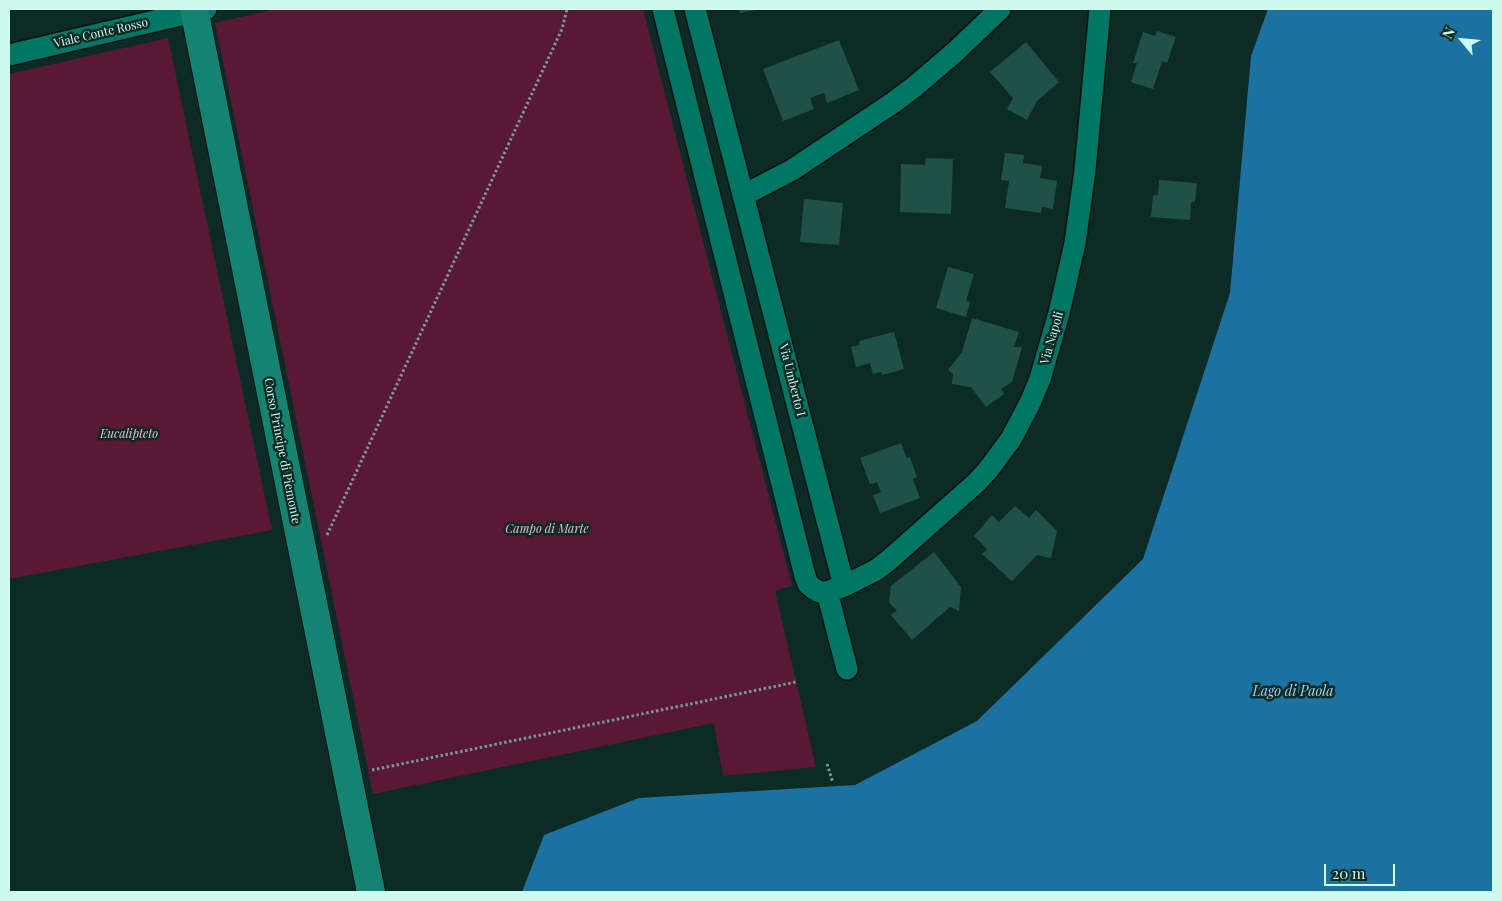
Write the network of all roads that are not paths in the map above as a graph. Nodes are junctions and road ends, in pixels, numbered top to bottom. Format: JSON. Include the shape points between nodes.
{"nodes":[{"id":1,"x":663,"y":9,"type":"edge"},
{"id":2,"x":695,"y":9,"type":"edge"},
{"id":3,"x":1000,"y":9,"type":"edge"},
{"id":4,"x":1100,"y":9,"type":"edge"},
{"id":5,"x":198,"y":10,"type":"edge"},
{"id":6,"x":9,"y":55,"type":"edge"},
{"id":7,"x":734,"y":157,"type":"junction"},
{"id":8,"x":702,"y":166,"type":"junction"},
{"id":9,"x":744,"y":195,"type":"junction"},
{"id":10,"x":836,"y":589,"type":"junction"},
{"id":11,"x":847,"y":669,"type":"dead end"},
{"id":12,"x":371,"y":892,"type":"edge"}],
"edges":[{"from":1,"to":8,"type":"street"},
{"from":2,"to":7,"type":"street","name":"Via Umberto I"},
{"from":3,"to":9,"type":"street","via":[[955,52],[894,102],[788,173]]},
{"from":4,"to":10,"type":"street","name":"Via Napoli","via":[[1075,243],[1059,313],[1030,403],[1011,439],[976,483],[876,570]]},
{"from":5,"to":6,"type":"street","name":"Viale Conte Rosso"},
{"from":5,"to":12,"type":"street","name":"Corso Principe di Piemonte"},
{"from":7,"to":8,"type":"street"},
{"from":7,"to":9,"type":"street","name":"Via Umberto I"},
{"from":8,"to":10,"type":"street","via":[[805,576],[808,584],[820,592]]},
{"from":9,"to":10,"type":"street","name":"Via Umberto I"},
{"from":10,"to":11,"type":"street","name":"Via Umberto I"}]}
